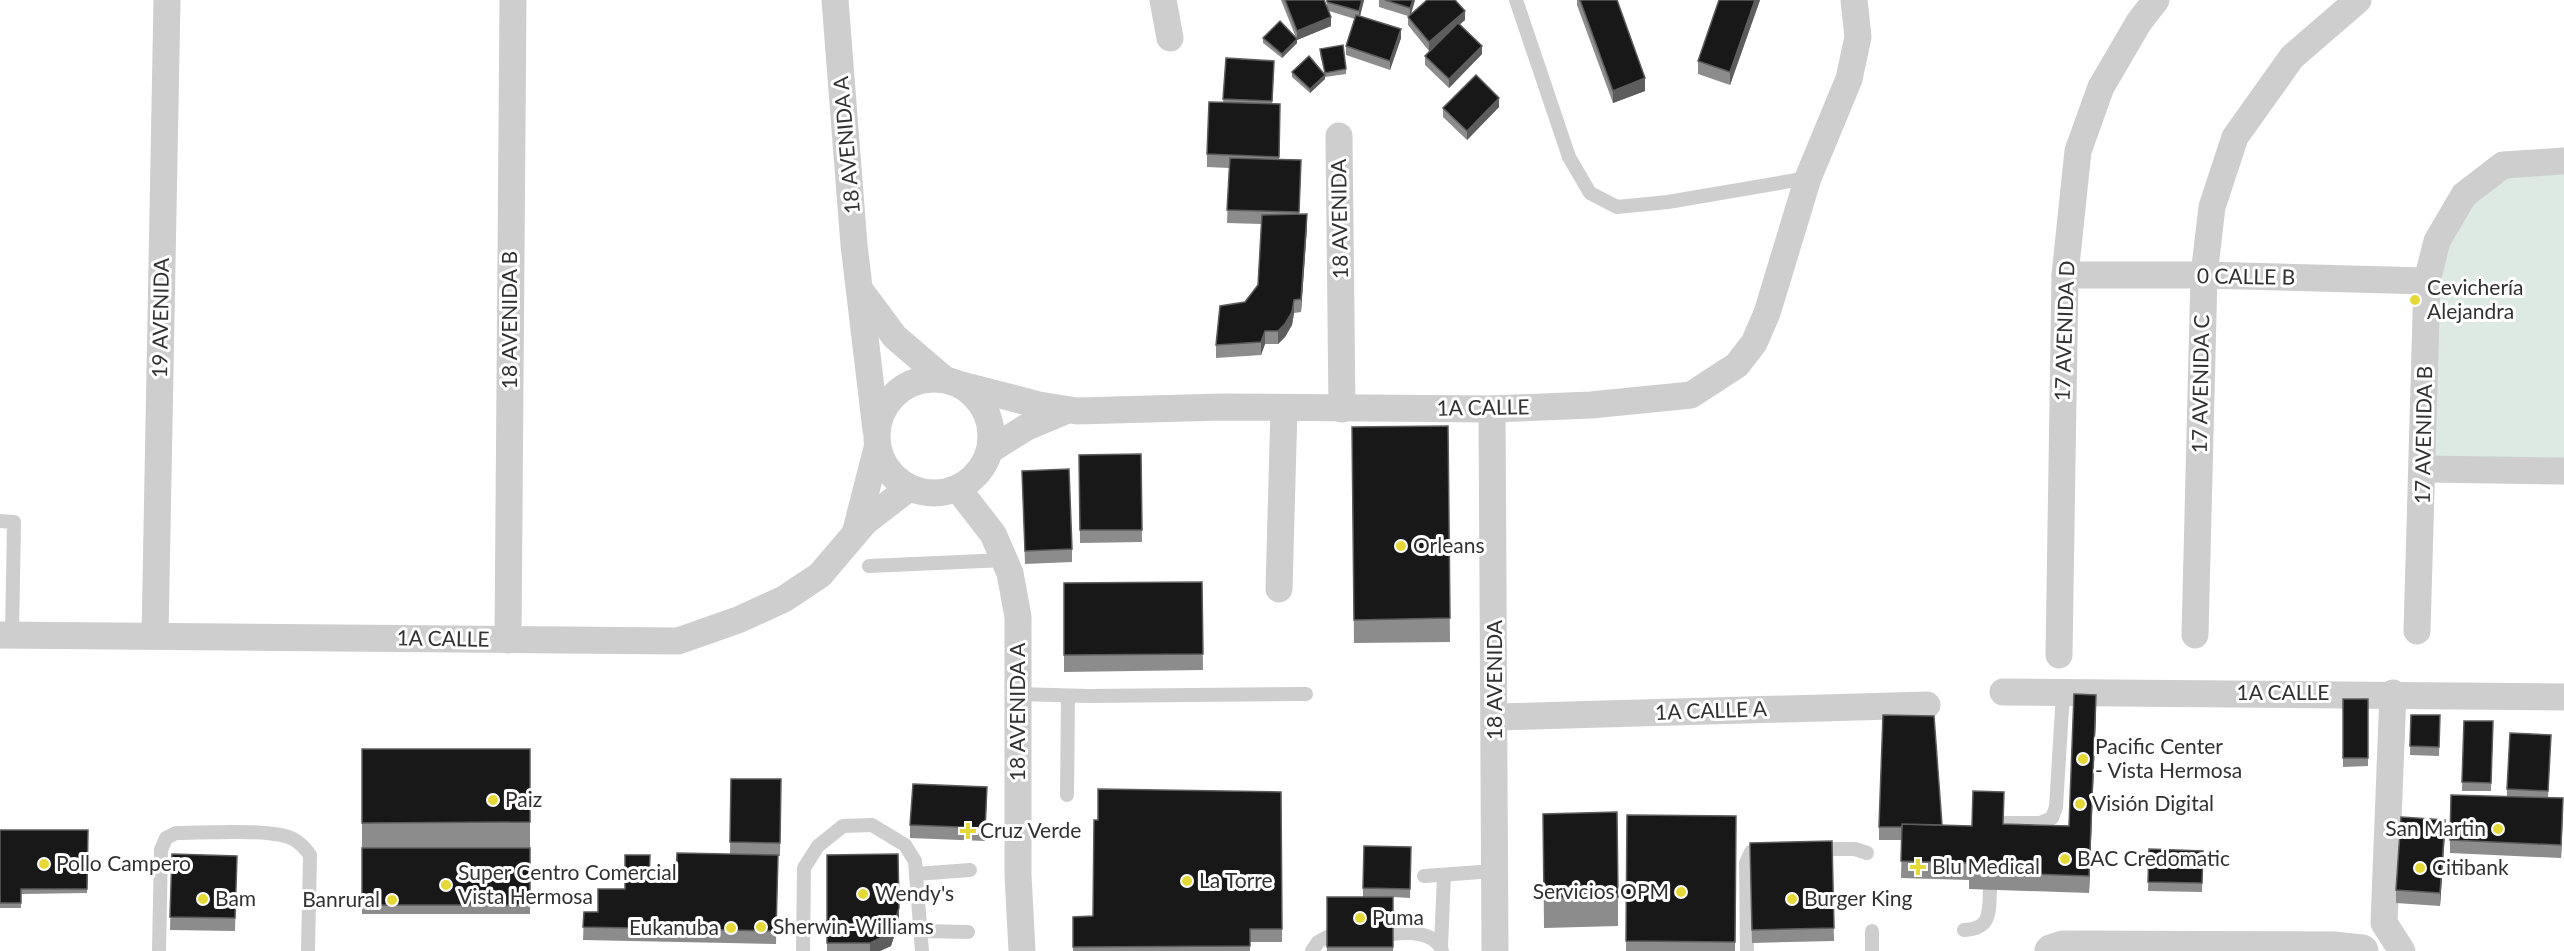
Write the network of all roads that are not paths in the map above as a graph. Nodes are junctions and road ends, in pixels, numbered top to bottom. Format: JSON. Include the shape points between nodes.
{"nodes":[{"id":1,"x":167,"y":0,"type":"edge"},
{"id":2,"x":513,"y":0,"type":"edge"},
{"id":3,"x":835,"y":0,"type":"edge"},
{"id":4,"x":1163,"y":0,"type":"edge"},
{"id":5,"x":1516,"y":0,"type":"edge"},
{"id":6,"x":1854,"y":0,"type":"edge"},
{"id":7,"x":2156,"y":0,"type":"edge"},
{"id":8,"x":2358,"y":0,"type":"edge"},
{"id":9,"x":1170,"y":38,"type":"dead end"},
{"id":10,"x":1339,"y":136,"type":"dead end"},
{"id":11,"x":2564,"y":161,"type":"edge"},
{"id":12,"x":1808,"y":178,"type":"junction"},
{"id":13,"x":2065,"y":275,"type":"junction"},
{"id":14,"x":2204,"y":275,"type":"junction"},
{"id":15,"x":2427,"y":281,"type":"junction"},
{"id":16,"x":860,"y":291,"type":"junction"},
{"id":17,"x":953,"y":382,"type":"junction"},
{"id":18,"x":1284,"y":408,"type":"junction"},
{"id":19,"x":1341,"y":409,"type":"junction"},
{"id":20,"x":1492,"y":409,"type":"junction"},
{"id":21,"x":1065,"y":411,"type":"junction"},
{"id":22,"x":877,"y":439,"type":"junction"},
{"id":23,"x":990,"y":450,"type":"junction"},
{"id":24,"x":2424,"y":469,"type":"junction"},
{"id":25,"x":2564,"y":471,"type":"edge"},
{"id":26,"x":909,"y":488,"type":"junction"},
{"id":27,"x":958,"y":489,"type":"junction"},
{"id":28,"x":0,"y":521,"type":"edge"},
{"id":29,"x":854,"y":537,"type":"junction"},
{"id":30,"x":1005,"y":560,"type":"junction"},
{"id":31,"x":869,"y":566,"type":"dead end"},
{"id":32,"x":1279,"y":589,"type":"dead end"},
{"id":33,"x":2417,"y":631,"type":"dead end"},
{"id":34,"x":6,"y":635,"type":"edge"},
{"id":35,"x":2195,"y":635,"type":"dead end"},
{"id":36,"x":155,"y":636,"type":"junction"},
{"id":37,"x":508,"y":640,"type":"junction"},
{"id":38,"x":2059,"y":655,"type":"dead end"},
{"id":39,"x":2003,"y":692,"type":"dead end"},
{"id":40,"x":2062,"y":693,"type":"junction"},
{"id":41,"x":2393,"y":693,"type":"junction"},
{"id":42,"x":1018,"y":694,"type":"junction"},
{"id":43,"x":1306,"y":694,"type":"dead end"},
{"id":44,"x":1068,"y":696,"type":"junction"},
{"id":45,"x":2564,"y":697,"type":"edge"},
{"id":46,"x":1927,"y":705,"type":"dead end"},
{"id":47,"x":1495,"y":717,"type":"junction"},
{"id":48,"x":1067,"y":795,"type":"dead end"},
{"id":49,"x":2004,"y":823,"type":"edge"},
{"id":50,"x":1867,"y":853,"type":"dead end"},
{"id":51,"x":970,"y":870,"type":"dead end"},
{"id":52,"x":1495,"y":871,"type":"junction"},
{"id":53,"x":916,"y":874,"type":"junction"},
{"id":54,"x":1444,"y":875,"type":"junction"},
{"id":55,"x":1424,"y":876,"type":"dead end"},
{"id":56,"x":1990,"y":890,"type":"edge"},
{"id":57,"x":2384,"y":922,"type":"junction"},
{"id":58,"x":1964,"y":930,"type":"dead end"},
{"id":59,"x":921,"y":931,"type":"junction"},
{"id":60,"x":1872,"y":931,"type":"dead end"},
{"id":61,"x":968,"y":932,"type":"dead end"},
{"id":62,"x":1393,"y":934,"type":"edge"},
{"id":63,"x":1327,"y":937,"type":"edge"},
{"id":64,"x":1442,"y":948,"type":"edge"},
{"id":65,"x":2358,"y":950,"type":"edge"},
{"id":66,"x":159,"y":951,"type":"edge"},
{"id":67,"x":308,"y":951,"type":"edge"},
{"id":68,"x":803,"y":951,"type":"edge"},
{"id":69,"x":922,"y":951,"type":"edge"},
{"id":70,"x":1022,"y":951,"type":"edge"},
{"id":71,"x":1312,"y":951,"type":"edge"},
{"id":72,"x":1495,"y":951,"type":"edge"},
{"id":73,"x":1747,"y":951,"type":"edge"},
{"id":74,"x":1872,"y":951,"type":"edge"},
{"id":75,"x":2051,"y":951,"type":"edge"},
{"id":76,"x":2402,"y":951,"type":"edge"}],
"edges":[{"from":1,"to":36,"type":"street","name":"19 AVENIDA"},
{"from":2,"to":37,"type":"street","name":"18 AVENIDA B"},
{"from":3,"to":16,"type":"street","name":"18 AVENIDA A"},
{"from":4,"to":9,"type":"street"},
{"from":5,"to":12,"type":"lane","via":[[1569,157],[1590,193],[1617,207]]},
{"from":6,"to":12,"type":"street","name":"1A CALLE","via":[[1858,37],[1849,79]]},
{"from":7,"to":13,"type":"street","name":"17 AVENIDA D","via":[[2101,87],[2078,151]]},
{"from":8,"to":14,"type":"street","name":"17 AVENIDA C","via":[[2292,57],[2235,137],[2212,207]]},
{"from":10,"to":19,"type":"street","name":"18 AVENIDA"},
{"from":11,"to":15,"type":"street","name":"17 AVENIDA B","via":[[2503,165],[2464,195],[2437,241]]},
{"from":12,"to":20,"type":"street","name":"1A CALLE","via":[[1767,313],[1754,343],[1737,365],[1691,395]]},
{"from":13,"to":14,"type":"street","name":"0 CALLE B"},
{"from":13,"to":38,"type":"street","name":"17 AVENIDA D"},
{"from":14,"to":15,"type":"street","name":"0 CALLE B"},
{"from":14,"to":35,"type":"street","name":"17 AVENIDA C"},
{"from":15,"to":24,"type":"street","name":"17 AVENIDA B"},
{"from":16,"to":17,"type":"street","via":[[895,337]]},
{"from":16,"to":22,"type":"street","name":"18 AVENIDA A"},
{"from":17,"to":21,"type":"street","name":"1A CALLE"},
{"from":17,"to":22,"type":"street","via":[[925,379],[892,396],[881,412]]},
{"from":17,"to":23,"type":"street","via":[[977,397],[987,413],[992,432]]},
{"from":18,"to":19,"type":"street","name":"1A CALLE"},
{"from":18,"to":21,"type":"street","name":"1A CALLE"},
{"from":18,"to":32,"type":"street"},
{"from":19,"to":20,"type":"street","name":"1A CALLE"},
{"from":20,"to":47,"type":"street","name":"18 AVENIDA"},
{"from":21,"to":23,"type":"street","name":"1A CALLE","via":[[1027,427]]},
{"from":22,"to":26,"type":"street","via":[[883,465],[894,479]]},
{"from":22,"to":29,"type":"street","name":"1A CALLE"},
{"from":23,"to":27,"type":"street","via":[[983,466]]},
{"from":24,"to":25,"type":"street"},
{"from":24,"to":33,"type":"street","name":"17 AVENIDA B"},
{"from":26,"to":27,"type":"street","via":[[942,494]]},
{"from":26,"to":29,"type":"street","name":"1A CALLE","via":[[878,509]]},
{"from":27,"to":30,"type":"street","name":"18 AVENIDA A","via":[[993,534]]},
{"from":28,"to":34,"type":"lane","via":[[14,522]]},
{"from":29,"to":37,"type":"street","name":"1A CALLE","via":[[820,575],[784,599],[678,641]]},
{"from":30,"to":31,"type":"lane"},
{"from":30,"to":42,"type":"street","name":"18 AVENIDA A","via":[[1018,617]]},
{"from":34,"to":36,"type":"street","name":"1A CALLE"},
{"from":36,"to":37,"type":"street","name":"1A CALLE"},
{"from":39,"to":40,"type":"street","name":"1A CALLE"},
{"from":40,"to":41,"type":"street","name":"1A CALLE"},
{"from":40,"to":49,"type":"lane","via":[[2056,807],[2052,818],[2040,823]]},
{"from":41,"to":45,"type":"street","name":"1A CALLE"},
{"from":41,"to":57,"type":"street"},
{"from":42,"to":44,"type":"lane"},
{"from":42,"to":70,"type":"street","name":"18 AVENIDA A"},
{"from":43,"to":44,"type":"lane"},
{"from":44,"to":48,"type":"lane"},
{"from":46,"to":47,"type":"street","name":"1A CALLE A"},
{"from":47,"to":52,"type":"street","name":"18 AVENIDA"},
{"from":50,"to":73,"type":"lane","via":[[1855,849],[1751,852],[1746,862]]},
{"from":51,"to":53,"type":"lane"},
{"from":52,"to":54,"type":"lane"},
{"from":52,"to":72,"type":"street","name":"18 AVENIDA"},
{"from":53,"to":59,"type":"lane"},
{"from":53,"to":68,"type":"lane","via":[[915,861],[905,844],[872,825],[843,826],[818,846],[804,868]]},
{"from":54,"to":55,"type":"lane"},
{"from":54,"to":64,"type":"lane"},
{"from":56,"to":58,"type":"lane","via":[[1985,924]]},
{"from":57,"to":65,"type":"street"},
{"from":57,"to":76,"type":"street"},
{"from":59,"to":61,"type":"lane"},
{"from":59,"to":69,"type":"lane"},
{"from":60,"to":74,"type":"lane"},
{"from":62,"to":64,"type":"lane","via":[[1410,932],[1425,936]]},
{"from":63,"to":71,"type":"lane"},
{"from":65,"to":75,"type":"street","via":[[2063,947]]},
{"from":66,"to":67,"type":"lane","via":[[161,850],[166,838],[176,833],[260,833],[292,838],[310,855]]}]}
